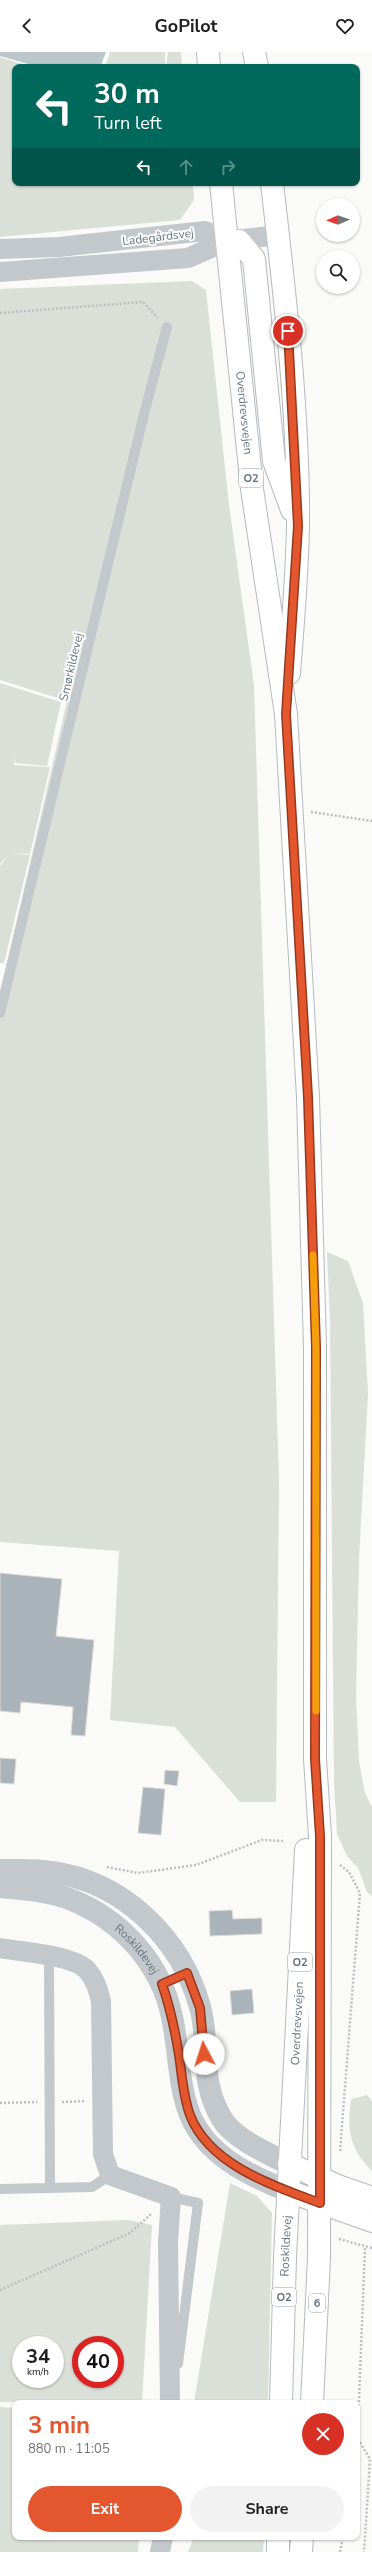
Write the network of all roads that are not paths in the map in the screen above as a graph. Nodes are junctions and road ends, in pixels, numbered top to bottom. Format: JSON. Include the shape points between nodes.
{"nodes":[{"id":1,"x":208,"y":52,"type":"edge"},
{"id":2,"x":254,"y":52,"type":"edge"},
{"id":3,"x":209,"y":64,"type":"edge"},
{"id":4,"x":257,"y":64,"type":"edge"},
{"id":5,"x":221,"y":186,"type":"edge"},
{"id":6,"x":272,"y":186,"type":"edge"},
{"id":7,"x":278,"y":235,"type":"junction"},
{"id":8,"x":226,"y":241,"type":"junction"},
{"id":9,"x":0,"y":249,"type":"edge"},
{"id":10,"x":0,"y":272,"type":"edge"},
{"id":11,"x":168,"y":327,"type":"road end"},
{"id":12,"x":298,"y":526,"type":"junction"},
{"id":13,"x":286,"y":714,"type":"junction"},
{"id":14,"x":0,"y":1013,"type":"edge"},
{"id":15,"x":315,"y":1759,"type":"junction"},
{"id":16,"x":0,"y":1870,"type":"edge"},
{"id":17,"x":0,"y":1886,"type":"edge"},
{"id":18,"x":0,"y":1948,"type":"edge"},
{"id":19,"x":49,"y":1957,"type":"junction"},
{"id":20,"x":187,"y":1973,"type":"junction"},
{"id":21,"x":162,"y":1984,"type":"junction"},
{"id":22,"x":305,"y":2171,"type":"junction"},
{"id":23,"x":110,"y":2175,"type":"junction"},
{"id":24,"x":50,"y":2188,"type":"junction"},
{"id":25,"x":0,"y":2189,"type":"edge"},
{"id":26,"x":171,"y":2197,"type":"junction"},
{"id":27,"x":372,"y":2198,"type":"edge"},
{"id":28,"x":313,"y":2200,"type":"junction"},
{"id":29,"x":372,"y":2221,"type":"edge"},
{"id":30,"x":170,"y":2400,"type":"edge"},
{"id":31,"x":173,"y":2400,"type":"edge"},
{"id":32,"x":282,"y":2400,"type":"edge"},
{"id":33,"x":299,"y":2400,"type":"edge"},
{"id":34,"x":312,"y":2400,"type":"edge"},
{"id":35,"x":162,"y":2540,"type":"edge"},
{"id":36,"x":278,"y":2540,"type":"edge"},
{"id":37,"x":302,"y":2540,"type":"edge"},
{"id":38,"x":160,"y":2552,"type":"edge"},
{"id":39,"x":278,"y":2552,"type":"edge"},
{"id":40,"x":301,"y":2552,"type":"edge"}],
"edges":[{"from":1,"to":3,"type":"main road"},
{"from":2,"to":4,"type":"main road"},
{"from":5,"to":8,"type":"main road","name":"Overdrevsvejen","number":"O2"},
{"from":6,"to":7,"type":"main road","name":"Overdrevsvejen"},
{"from":7,"to":8,"type":"street"},
{"from":7,"to":12,"type":"main road","name":"Overdrevsvejen","via":[[290,358]]},
{"from":8,"to":9,"type":"street","name":"Ladegårdsvej","via":[[205,231],[59,247]]},
{"from":8,"to":10,"type":"street","name":"Ladegårdsvej","via":[[188,258]]},
{"from":8,"to":12,"type":"main road","via":[[239,241],[254,259],[274,461]]},
{"from":8,"to":13,"type":"main road","name":"Overdrevsvejen","number":"O2","via":[[252,489]]},
{"from":11,"to":14,"type":"lane","name":"Smørkildevej","via":[[144,414]]},
{"from":12,"to":13,"type":"main road","name":"Overdrevsvejen"},
{"from":13,"to":15,"type":"main road","name":"Overdrevsvejen","via":[[308,1097],[316,1348]]},
{"from":15,"to":22,"type":"main road","name":"Overdrevsvejen","via":[[320,1836]]},
{"from":15,"to":22,"type":"main road","name":"Overdrevsvejen","number":"O2","via":[[307,1834],[301,1943],[306,2002]]},
{"from":16,"to":20,"type":"street","via":[[52,1872],[92,1882],[133,1905],[160,1930]]},
{"from":17,"to":21,"type":"street","name":"Roskildevej","via":[[71,1899],[104,1916],[136,1943]]},
{"from":18,"to":19,"type":"street"},
{"from":19,"to":23,"type":"street","via":[[66,1960],[86,1969],[96,1982],[101,2001],[102,2154]]},
{"from":19,"to":24,"type":"lane"},
{"from":20,"to":21,"type":"lane"},
{"from":20,"to":22,"type":"street","via":[[200,2008],[207,2084],[223,2121],[242,2138]]},
{"from":21,"to":28,"type":"street","name":"Roskildevej","via":[[172,2015],[190,2116],[208,2143],[231,2164],[262,2181]]},
{"from":22,"to":27,"type":"main road"},
{"from":22,"to":28,"type":"main road"},
{"from":22,"to":28,"type":"main road","name":"Overdrevsvejen","number":"O2"},
{"from":23,"to":24,"type":"lane","via":[[92,2187]]},
{"from":23,"to":26,"type":"street"},
{"from":24,"to":25,"type":"lane"},
{"from":26,"to":30,"type":"street","via":[[168,2242]]},
{"from":26,"to":31,"type":"lane","via":[[198,2203]]},
{"from":28,"to":29,"type":"main road"},
{"from":28,"to":32,"type":"main road","name":"Roskildevej","number":"O2"},
{"from":28,"to":33,"type":"main road"},
{"from":28,"to":34,"type":"main road","number":"6"},
{"from":35,"to":38,"type":"street"},
{"from":36,"to":39,"type":"main road"},
{"from":37,"to":40,"type":"main road"}]}
